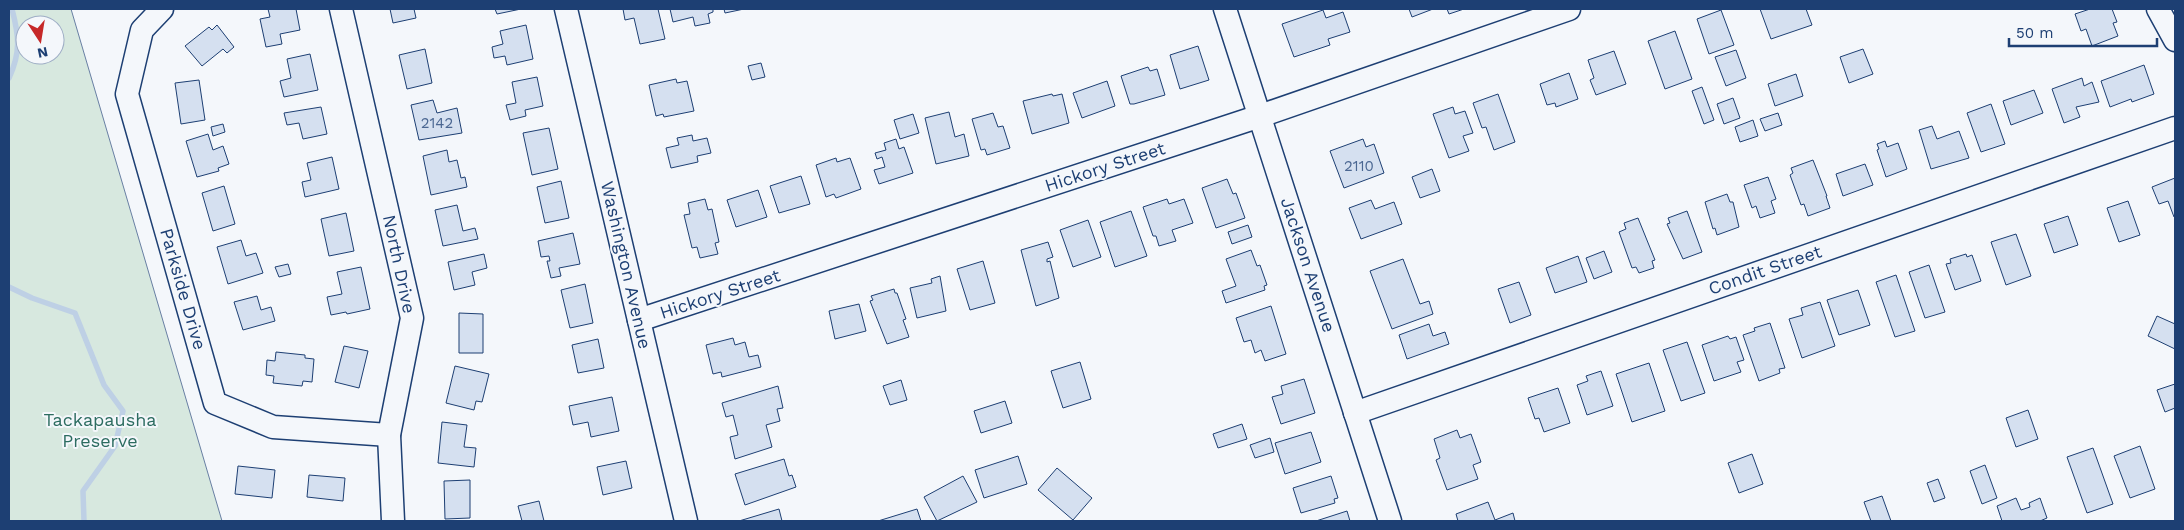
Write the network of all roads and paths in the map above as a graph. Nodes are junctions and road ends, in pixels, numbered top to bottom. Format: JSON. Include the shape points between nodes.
{"nodes":[{"id":1,"x":162,"y":9,"type":"edge"},
{"id":2,"x":341,"y":9,"type":"edge"},
{"id":3,"x":566,"y":9,"type":"edge"},
{"id":4,"x":1225,"y":9,"type":"edge"},
{"id":5,"x":1569,"y":9,"type":"edge"},
{"id":6,"x":2158,"y":9,"type":"edge"},
{"id":7,"x":2175,"y":40,"type":"edge"},
{"id":8,"x":1260,"y":116,"type":"junction"},
{"id":9,"x":2175,"y":128,"type":"edge"},
{"id":10,"x":639,"y":320,"type":"junction"},
{"id":11,"x":1355,"y":413,"type":"junction"},
{"id":12,"x":389,"y":435,"type":"junction"},
{"id":13,"x":393,"y":521,"type":"edge"},
{"id":14,"x":686,"y":521,"type":"edge"},
{"id":15,"x":1390,"y":521,"type":"edge"}],
"edges":[{"from":1,"to":12,"type":"street","name":"Parkside Drive","via":[[142,30],[128,94],[216,403],[273,427]]},
{"from":2,"to":12,"type":"street","name":"North Drive","via":[[412,318]]},
{"from":3,"to":10,"type":"street","name":"Washington Avenue"},
{"from":4,"to":8,"type":"street","name":"Jackson Avenue"},
{"from":5,"to":8,"type":"street","name":"Hickory Street"},
{"from":6,"to":7,"type":"street"},
{"from":8,"to":10,"type":"street","name":"Hickory Street"},
{"from":8,"to":11,"type":"street","name":"Jackson Avenue"},
{"from":9,"to":11,"type":"street","name":"Condit Street"},
{"from":10,"to":14,"type":"street","name":"Washington Avenue"},
{"from":11,"to":15,"type":"street","name":"Jackson Avenue"},
{"from":12,"to":13,"type":"street","name":"North Drive"}]}
